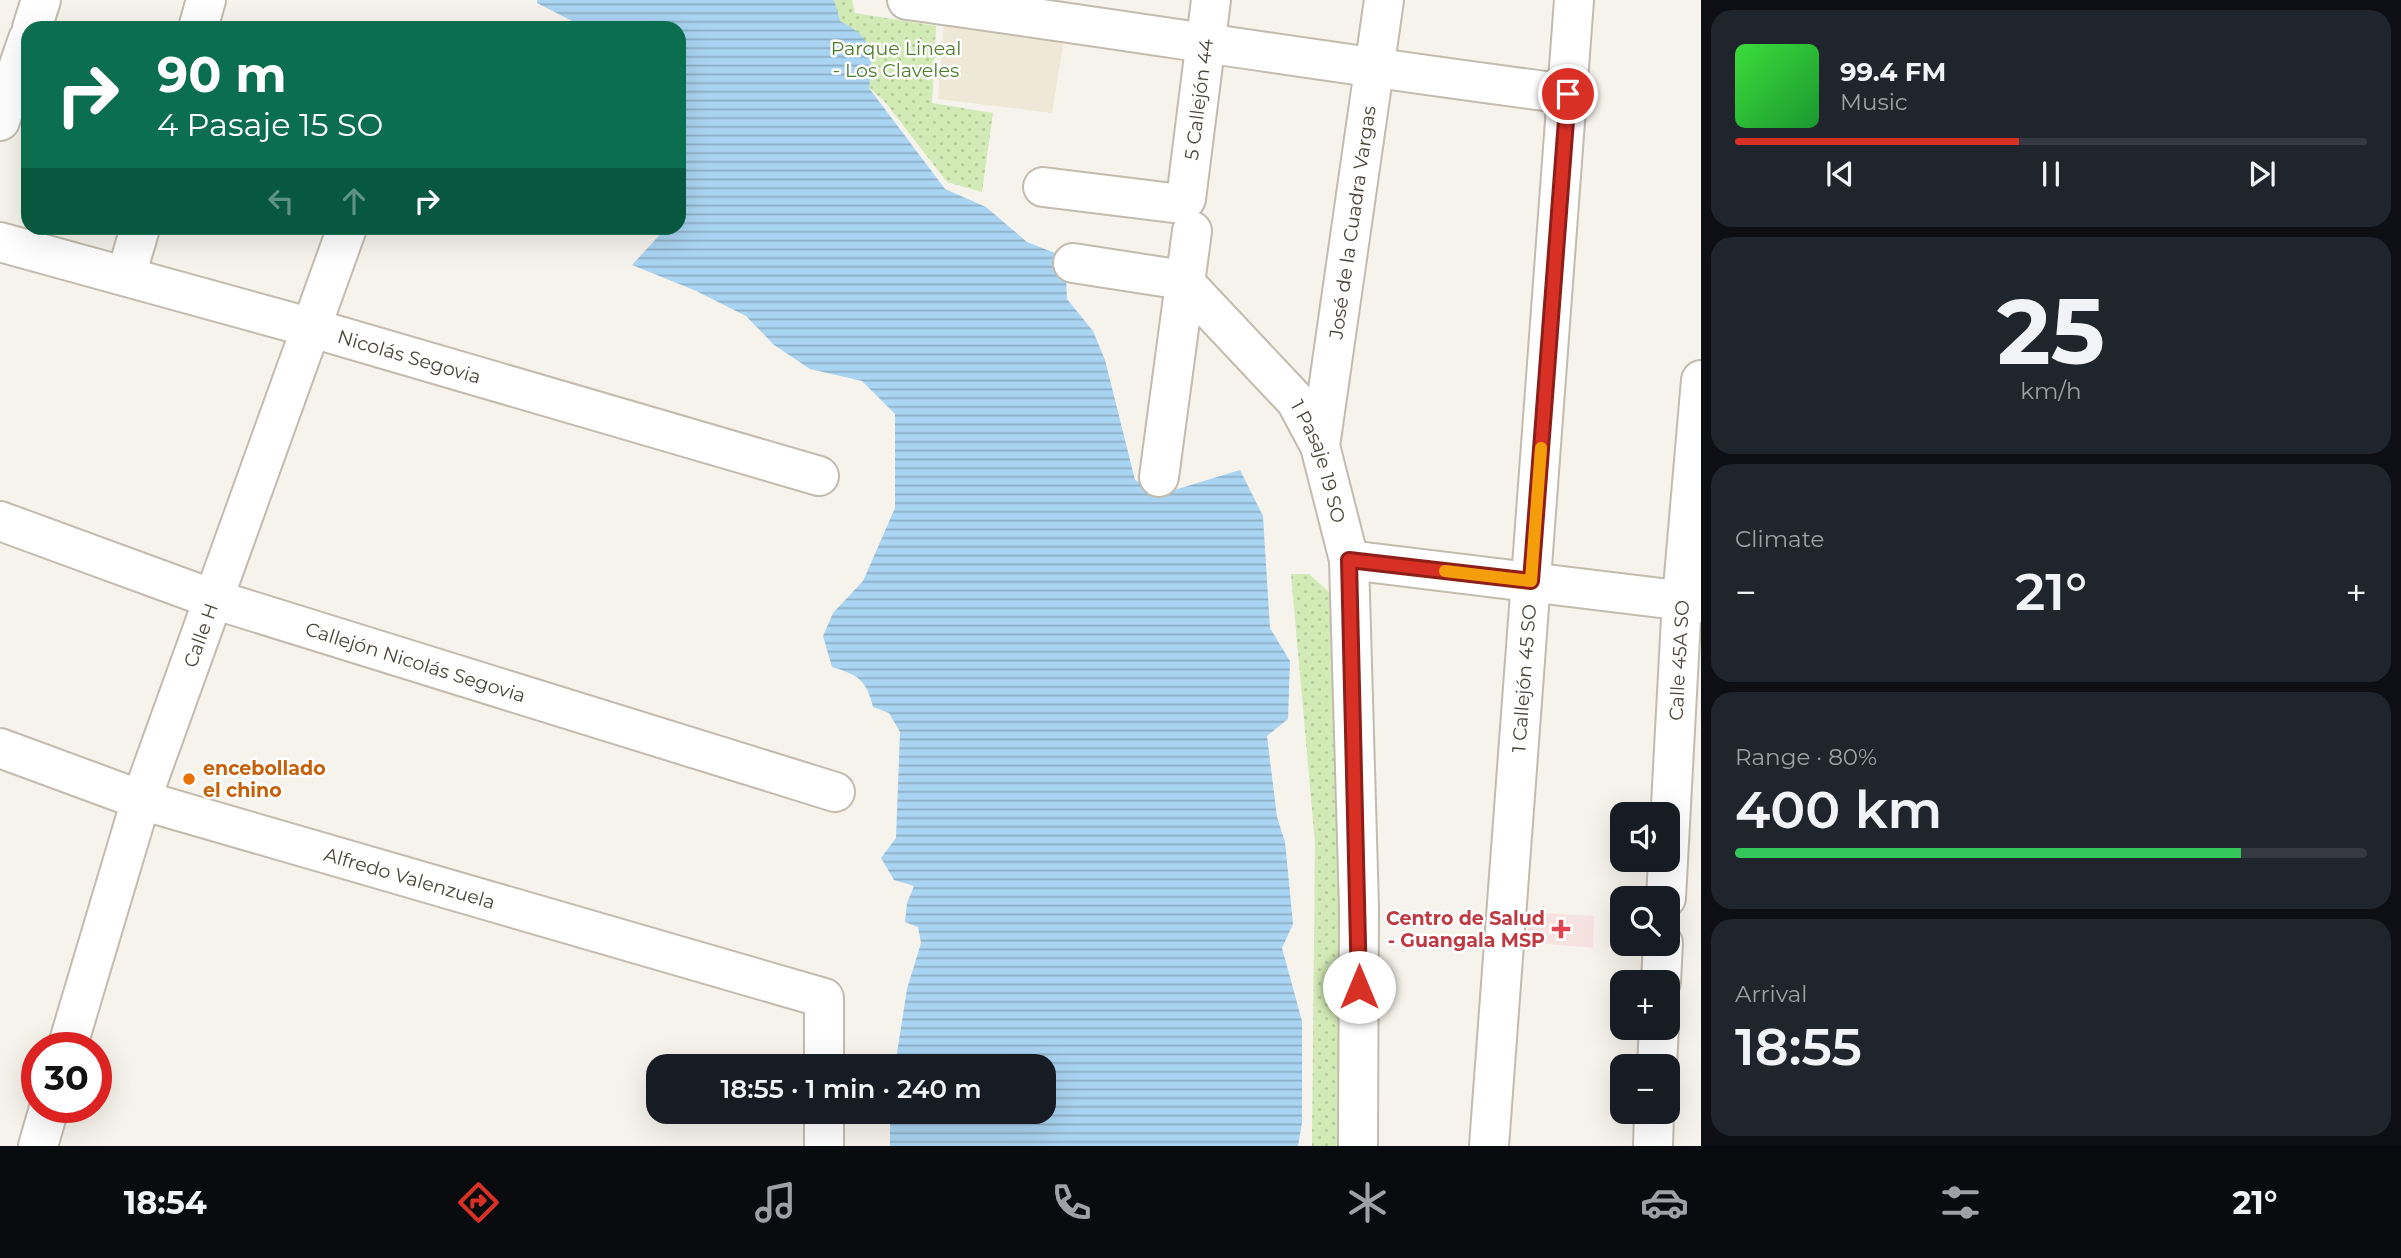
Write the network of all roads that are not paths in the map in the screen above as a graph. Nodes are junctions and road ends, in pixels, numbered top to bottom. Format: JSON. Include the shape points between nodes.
{"nodes":[{"id":1,"x":41,"y":0,"type":"edge"},
{"id":2,"x":206,"y":0,"type":"edge"},
{"id":3,"x":907,"y":0,"type":"edge"},
{"id":4,"x":1211,"y":0,"type":"edge"},
{"id":5,"x":1384,"y":0,"type":"edge"},
{"id":6,"x":1574,"y":0,"type":"edge"},
{"id":7,"x":34,"y":21,"type":"edge"},
{"id":8,"x":200,"y":21,"type":"edge"},
{"id":9,"x":1207,"y":41,"type":"junction"},
{"id":10,"x":1374,"y":69,"type":"junction"},
{"id":11,"x":20,"y":88,"type":"edge"},
{"id":12,"x":1568,"y":94,"type":"junction"},
{"id":13,"x":0,"y":121,"type":"edge"},
{"id":14,"x":1044,"y":187,"type":"dead end"},
{"id":15,"x":1189,"y":215,"type":"junction"},
{"id":16,"x":138,"y":235,"type":"edge"},
{"id":17,"x":345,"y":235,"type":"edge"},
{"id":18,"x":0,"y":242,"type":"edge"},
{"id":19,"x":1073,"y":263,"type":"dead end"},
{"id":20,"x":127,"y":276,"type":"junction"},
{"id":21,"x":1186,"y":284,"type":"junction"},
{"id":22,"x":312,"y":328,"type":"junction"},
{"id":23,"x":1701,"y":380,"type":"edge"},
{"id":24,"x":1320,"y":446,"type":"junction"},
{"id":25,"x":819,"y":476,"type":"dead end"},
{"id":26,"x":1159,"y":477,"type":"dead end"},
{"id":27,"x":0,"y":521,"type":"edge"},
{"id":28,"x":1349,"y":560,"type":"junction"},
{"id":29,"x":1531,"y":581,"type":"junction"},
{"id":30,"x":213,"y":599,"type":"junction"},
{"id":31,"x":1691,"y":601,"type":"edge"},
{"id":32,"x":0,"y":748,"type":"edge"},
{"id":33,"x":835,"y":792,"type":"dead end"},
{"id":34,"x":141,"y":800,"type":"junction"},
{"id":35,"x":1667,"y":886,"type":"edge"},
{"id":36,"x":72,"y":1032,"type":"edge"},
{"id":37,"x":824,"y":1054,"type":"edge"},
{"id":38,"x":45,"y":1123,"type":"edge"},
{"id":39,"x":824,"y":1124,"type":"edge"},
{"id":40,"x":1654,"y":1124,"type":"edge"},
{"id":41,"x":38,"y":1146,"type":"edge"},
{"id":42,"x":824,"y":1146,"type":"edge"},
{"id":43,"x":1358,"y":1146,"type":"edge"},
{"id":44,"x":1489,"y":1146,"type":"edge"},
{"id":45,"x":1653,"y":1146,"type":"edge"}],
"edges":[{"from":1,"to":7,"type":"street"},
{"from":2,"to":8,"type":"street"},
{"from":3,"to":9,"type":"street"},
{"from":4,"to":9,"type":"street","name":"5 Callejón 44"},
{"from":5,"to":10,"type":"street","name":"José de la Cuadra Vargas"},
{"from":6,"to":12,"type":"street","name":"1 Callejón 45 SO"},
{"from":9,"to":10,"type":"street"},
{"from":9,"to":15,"type":"street","name":"5 Callejón 44"},
{"from":10,"to":12,"type":"street"},
{"from":10,"to":24,"type":"street","name":"José de la Cuadra Vargas"},
{"from":11,"to":13,"type":"street"},
{"from":12,"to":29,"type":"street","name":"1 Callejón 45 SO"},
{"from":14,"to":15,"type":"street","via":[[1173,203]]},
{"from":15,"to":21,"type":"street","name":"5 Callejón 44"},
{"from":16,"to":20,"type":"street"},
{"from":17,"to":22,"type":"street","name":"Calle H"},
{"from":18,"to":20,"type":"street","name":"Nicolás Segovia"},
{"from":19,"to":21,"type":"street"},
{"from":20,"to":22,"type":"street","name":"Nicolás Segovia"},
{"from":21,"to":24,"type":"street","name":"1 Pasaje 19 SO","via":[[1296,401]]},
{"from":21,"to":26,"type":"street","name":"5 Callejón 44"},
{"from":22,"to":25,"type":"street","name":"Nicolás Segovia"},
{"from":22,"to":30,"type":"street","name":"Calle H"},
{"from":23,"to":31,"type":"street","name":"Calle 45A SO"},
{"from":24,"to":28,"type":"street","name":"1 Pasaje 19 SO"},
{"from":27,"to":30,"type":"street","name":"Callejón Nicolás Segovia"},
{"from":28,"to":29,"type":"street"},
{"from":28,"to":43,"type":"street","name":"1 Pasaje 19 SO","via":[[1359,894]]},
{"from":29,"to":31,"type":"street"},
{"from":29,"to":44,"type":"street","name":"1 Callejón 45 SO"},
{"from":30,"to":33,"type":"street","name":"Callejón Nicolás Segovia"},
{"from":30,"to":34,"type":"street","name":"Calle H"},
{"from":31,"to":35,"type":"street","name":"Calle 45A SO"},
{"from":32,"to":34,"type":"street","name":"Alfredo Valenzuela"},
{"from":34,"to":36,"type":"street","name":"Calle H"},
{"from":34,"to":37,"type":"street","name":"Alfredo Valenzuela","via":[[824,998]]},
{"from":38,"to":41,"type":"street"},
{"from":39,"to":42,"type":"street"},
{"from":40,"to":45,"type":"street"}]}
